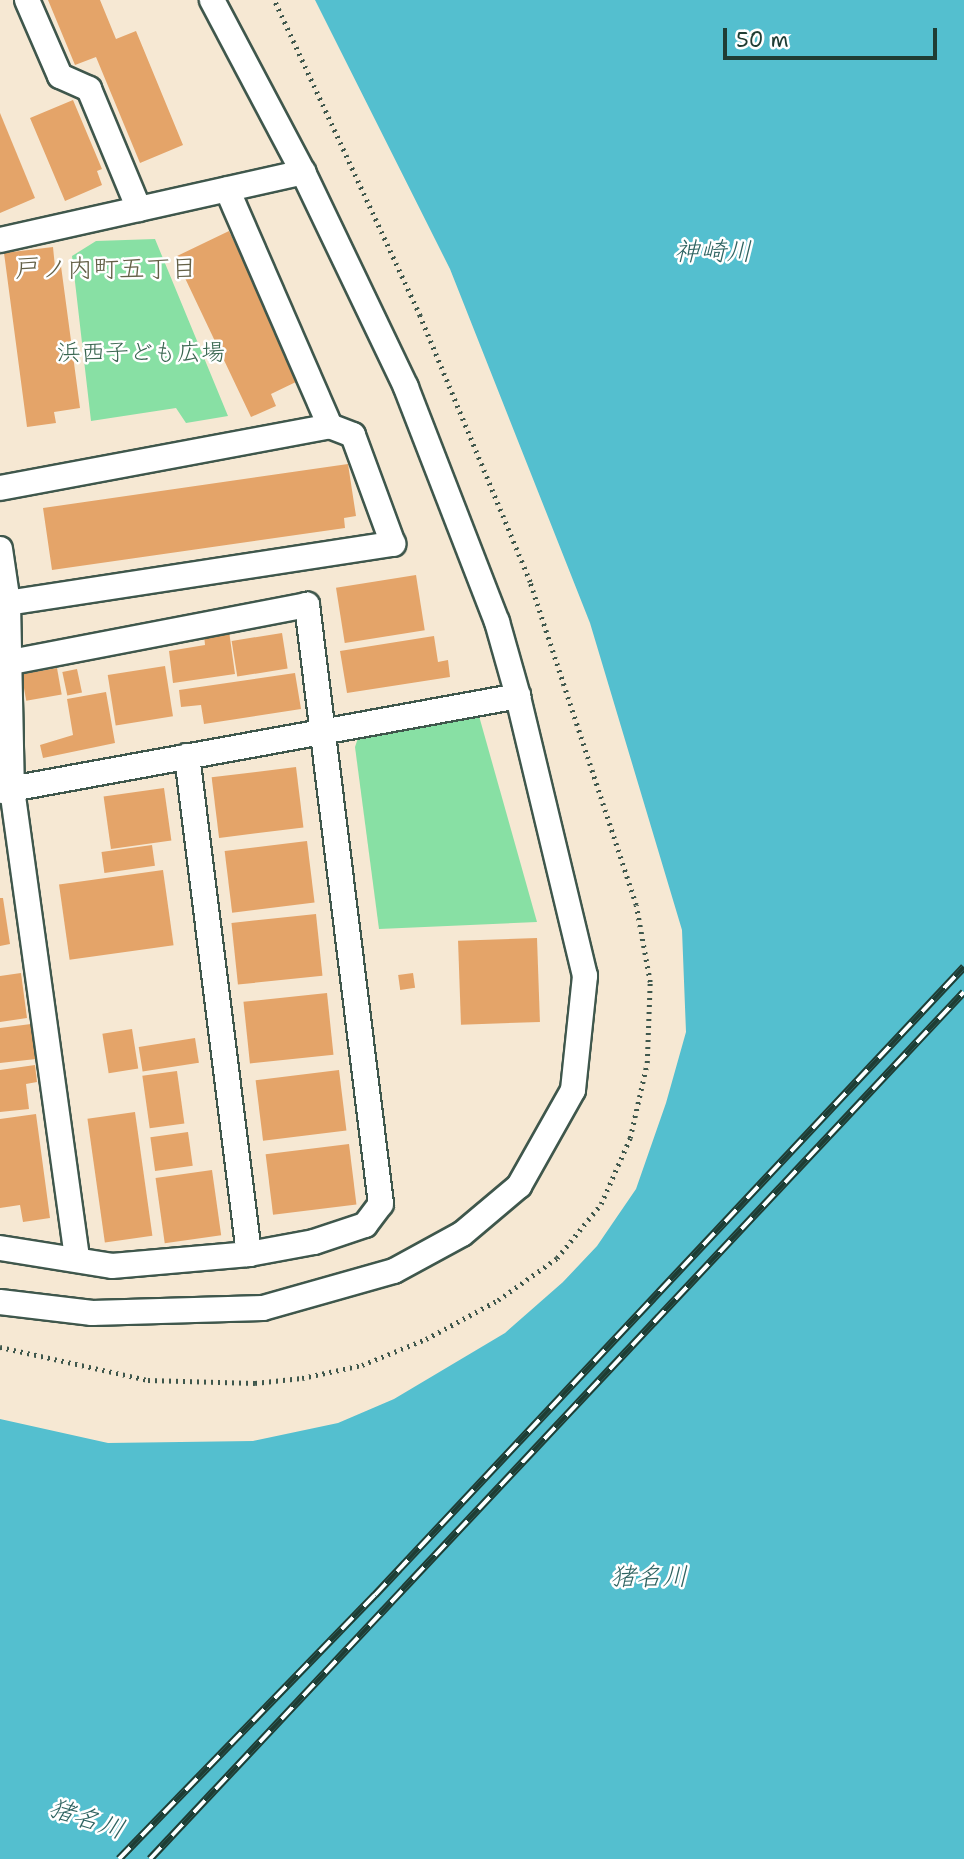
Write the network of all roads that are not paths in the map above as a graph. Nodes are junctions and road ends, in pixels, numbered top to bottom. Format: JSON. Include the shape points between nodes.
{"nodes":[{"id":1,"x":27,"y":0,"type":"edge"},
{"id":2,"x":212,"y":0,"type":"edge"},
{"id":3,"x":303,"y":172,"type":"junction"},
{"id":4,"x":227,"y":189,"type":"junction"},
{"id":5,"x":139,"y":209,"type":"junction"},
{"id":6,"x":0,"y":240,"type":"edge"},
{"id":7,"x":330,"y":426,"type":"junction"},
{"id":8,"x":0,"y":488,"type":"edge"},
{"id":9,"x":0,"y":549,"type":"edge"},
{"id":10,"x":4,"y":603,"type":"edge"},
{"id":11,"x":10,"y":662,"type":"junction"},
{"id":12,"x":518,"y":695,"type":"junction"},
{"id":13,"x":323,"y":731,"type":"junction"},
{"id":14,"x":187,"y":756,"type":"junction"},
{"id":15,"x":6,"y":790,"type":"edge"},
{"id":16,"x":0,"y":1248,"type":"edge"},
{"id":17,"x":249,"y":1254,"type":"junction"},
{"id":18,"x":77,"y":1259,"type":"junction"},
{"id":19,"x":0,"y":1302,"type":"edge"}],
"edges":[{"from":1,"to":5,"type":"street","via":[[60,76],[89,89]]},
{"from":2,"to":3,"type":"street"},
{"from":3,"to":4,"type":"street"},
{"from":3,"to":12,"type":"street","via":[[406,387],[497,622]]},
{"from":4,"to":5,"type":"street"},
{"from":4,"to":7,"type":"street"},
{"from":5,"to":6,"type":"street"},
{"from":7,"to":8,"type":"street"},
{"from":7,"to":10,"type":"street","via":[[354,435],[393,544]]},
{"from":9,"to":10,"type":"street"},
{"from":10,"to":11,"type":"street"},
{"from":11,"to":13,"type":"street","via":[[307,606]]},
{"from":11,"to":15,"type":"street"},
{"from":12,"to":13,"type":"street"},
{"from":12,"to":19,"type":"street","via":[[585,976],[573,1090],[519,1186],[462,1234],[394,1271],[263,1308],[92,1313]]},
{"from":13,"to":14,"type":"street"},
{"from":13,"to":17,"type":"street","via":[[381,1204],[365,1226],[314,1242]]},
{"from":14,"to":15,"type":"street"},
{"from":14,"to":17,"type":"street"},
{"from":15,"to":18,"type":"street"},
{"from":16,"to":18,"type":"street"},
{"from":17,"to":18,"type":"street","via":[[112,1266]]}]}
